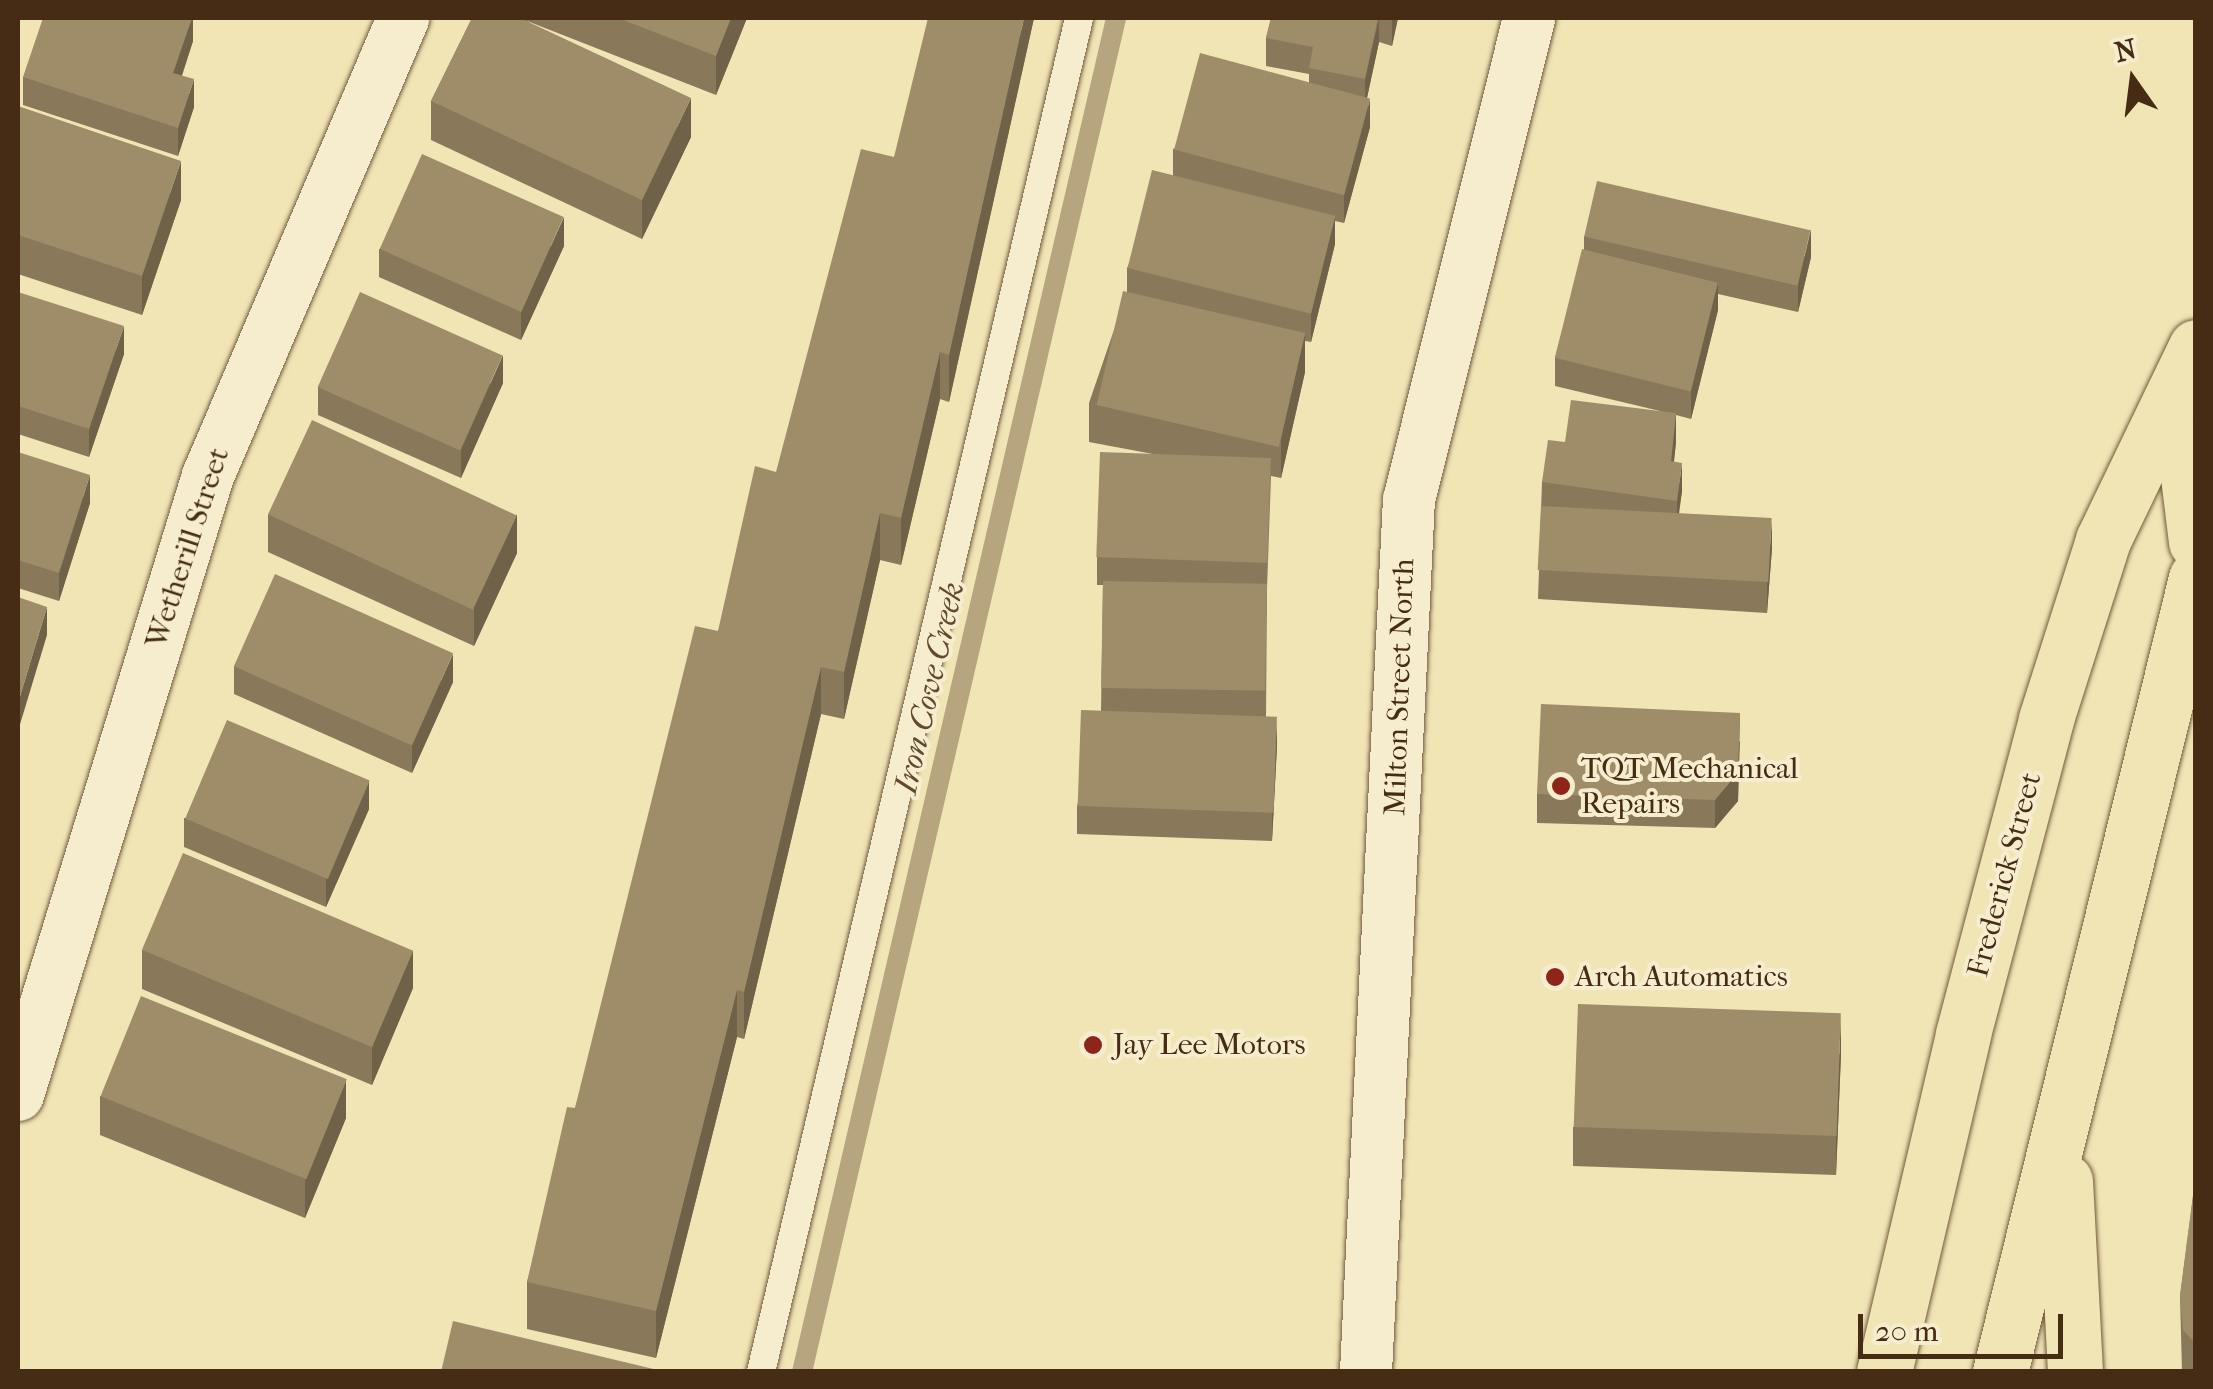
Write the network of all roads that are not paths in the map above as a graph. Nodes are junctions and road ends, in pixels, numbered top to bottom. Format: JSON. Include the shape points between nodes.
{"nodes":[{"id":1,"x":403,"y":18,"type":"edge"},
{"id":2,"x":1080,"y":18,"type":"edge"},
{"id":3,"x":1530,"y":18,"type":"edge"},
{"id":4,"x":2186,"y":371,"type":"edge"},
{"id":5,"x":2196,"y":542,"type":"edge"},
{"id":6,"x":2196,"y":578,"type":"edge"},
{"id":7,"x":18,"y":1095,"type":"edge"},
{"id":8,"x":2062,"y":1128,"type":"junction"},
{"id":9,"x":761,"y":1372,"type":"edge"},
{"id":10,"x":1366,"y":1372,"type":"edge"},
{"id":11,"x":1884,"y":1372,"type":"edge"},
{"id":12,"x":2000,"y":1372,"type":"edge"},
{"id":13,"x":2075,"y":1372,"type":"edge"}],
"edges":[{"from":1,"to":7,"type":"street","name":"Wetherill Street","via":[[208,476]]},
{"from":2,"to":9,"type":"lane"},
{"from":3,"to":10,"type":"street","name":"Milton Street North","via":[[1409,500]]},
{"from":4,"to":5,"type":"main road","name":"Frederick Street"},
{"from":4,"to":11,"type":"main road","name":"Frederick Street","via":[[2103,540],[2046,719]]},
{"from":6,"to":8,"type":"main road"},
{"from":8,"to":12,"type":"main road"},
{"from":8,"to":13,"type":"main road"}]}
